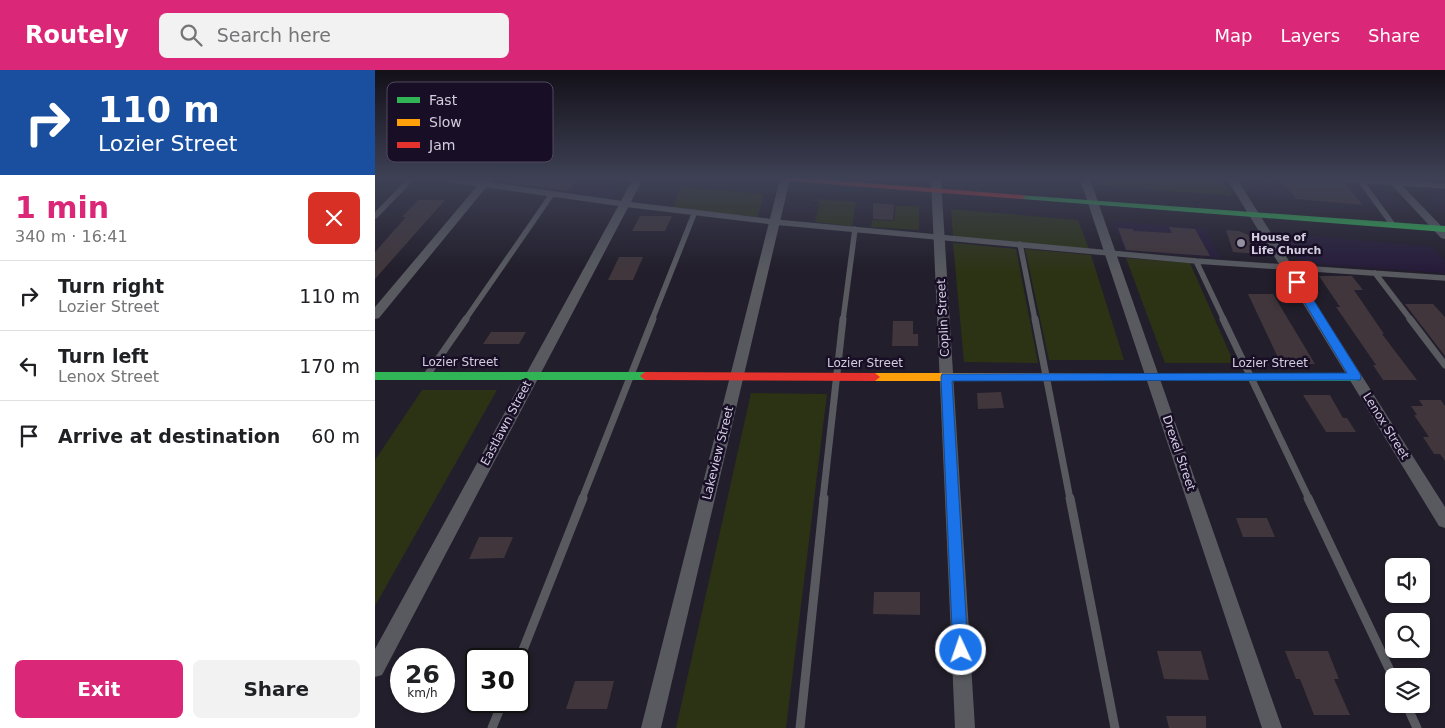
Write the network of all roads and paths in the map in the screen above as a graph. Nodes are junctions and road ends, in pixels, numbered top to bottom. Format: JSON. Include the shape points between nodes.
{"nodes":[{"id":1,"x":463,"y":210,"type":"edge"},
{"id":2,"x":541,"y":210,"type":"edge"},
{"id":3,"x":621,"y":210,"type":"edge"},
{"id":4,"x":665,"y":210,"type":"edge"},
{"id":5,"x":777,"y":210,"type":"edge"},
{"id":6,"x":938,"y":210,"type":"edge"},
{"id":7,"x":1097,"y":210,"type":"edge"},
{"id":8,"x":1197,"y":210,"type":"edge"},
{"id":9,"x":1252,"y":210,"type":"edge"},
{"id":10,"x":1381,"y":210,"type":"edge"},
{"id":11,"x":1422,"y":210,"type":"edge"},
{"id":12,"x":695,"y":214,"type":"junction"},
{"id":13,"x":1255,"y":214,"type":"junction"},
{"id":14,"x":774,"y":222,"type":"junction"},
{"id":15,"x":1393,"y":225,"type":"junction"},
{"id":16,"x":855,"y":229,"type":"junction"},
{"id":17,"x":1443,"y":231,"type":"edge"},
{"id":18,"x":939,"y":236,"type":"junction"},
{"id":19,"x":1020,"y":244,"type":"junction"},
{"id":20,"x":1112,"y":254,"type":"junction"},
{"id":21,"x":1196,"y":261,"type":"junction"},
{"id":22,"x":1287,"y":266,"type":"junction"},
{"id":23,"x":1375,"y":272,"type":"junction"},
{"id":24,"x":1445,"y":278,"type":"edge"},
{"id":25,"x":375,"y":315,"type":"edge"},
{"id":26,"x":1445,"y":365,"type":"edge"},
{"id":27,"x":375,"y":376,"type":"edge"},
{"id":28,"x":427,"y":376,"type":"junction"},
{"id":29,"x":532,"y":376,"type":"junction"},
{"id":30,"x":631,"y":376,"type":"junction"},
{"id":31,"x":737,"y":376,"type":"junction"},
{"id":32,"x":836,"y":376,"type":"junction"},
{"id":33,"x":946,"y":377,"type":"junction"},
{"id":34,"x":1046,"y":377,"type":"junction"},
{"id":35,"x":1153,"y":377,"type":"junction"},
{"id":36,"x":1251,"y":377,"type":"junction"},
{"id":37,"x":1356,"y":377,"type":"junction"},
{"id":38,"x":1445,"y":521,"type":"edge"},
{"id":39,"x":524,"y":648,"type":"edge"},
{"id":40,"x":375,"y":668,"type":"edge"},
{"id":41,"x":1389,"y":668,"type":"edge"},
{"id":42,"x":498,"y":713,"type":"edge"},
{"id":43,"x":1410,"y":713,"type":"edge"},
{"id":44,"x":492,"y":728,"type":"edge"},
{"id":45,"x":651,"y":728,"type":"edge"},
{"id":46,"x":800,"y":728,"type":"edge"},
{"id":47,"x":965,"y":728,"type":"edge"},
{"id":48,"x":1115,"y":728,"type":"edge"},
{"id":49,"x":1272,"y":728,"type":"edge"},
{"id":50,"x":1417,"y":728,"type":"edge"}],
"edges":[{"from":1,"to":25,"type":"street"},
{"from":2,"to":28,"type":"lane"},
{"from":3,"to":29,"type":"street","name":"Eastlawn Street"},
{"from":4,"to":12,"type":"lane"},
{"from":5,"to":14,"type":"street","name":"Lakeview Street"},
{"from":6,"to":18,"type":"street","name":"Coplin Street"},
{"from":7,"to":20,"type":"street","name":"Drexel Street"},
{"from":8,"to":13,"type":"street"},
{"from":9,"to":13,"type":"street","name":"Lenox Street"},
{"from":10,"to":15,"type":"lane"},
{"from":11,"to":17,"type":"street"},
{"from":12,"to":14,"type":"lane"},
{"from":12,"to":30,"type":"lane"},
{"from":13,"to":15,"type":"street"},
{"from":13,"to":22,"type":"street","name":"Lenox Street"},
{"from":14,"to":16,"type":"lane"},
{"from":14,"to":31,"type":"street","name":"Lakeview Street"},
{"from":15,"to":17,"type":"street"},
{"from":16,"to":18,"type":"lane"},
{"from":16,"to":32,"type":"lane"},
{"from":18,"to":19,"type":"lane"},
{"from":18,"to":33,"type":"street","name":"Coplin Street"},
{"from":19,"to":20,"type":"lane"},
{"from":19,"to":34,"type":"lane"},
{"from":20,"to":21,"type":"lane"},
{"from":20,"to":35,"type":"street","name":"Drexel Street"},
{"from":21,"to":22,"type":"lane"},
{"from":21,"to":36,"type":"lane"},
{"from":22,"to":23,"type":"lane"},
{"from":22,"to":37,"type":"street","name":"Lenox Street"},
{"from":23,"to":24,"type":"lane"},
{"from":23,"to":26,"type":"lane"},
{"from":27,"to":28,"type":"street","name":"Lozier Street"},
{"from":28,"to":29,"type":"street","name":"Lozier Street"},
{"from":29,"to":30,"type":"street","name":"Lozier Street"},
{"from":29,"to":40,"type":"street","name":"Eastlawn Street"},
{"from":30,"to":31,"type":"street","name":"Lozier Street"},
{"from":30,"to":39,"type":"lane"},
{"from":31,"to":32,"type":"street","name":"Lozier Street"},
{"from":31,"to":45,"type":"street","name":"Lakeview Street"},
{"from":32,"to":33,"type":"street","name":"Lozier Street"},
{"from":32,"to":46,"type":"lane"},
{"from":33,"to":34,"type":"street","name":"Lozier Street"},
{"from":33,"to":47,"type":"street","name":"Coplin Street"},
{"from":34,"to":35,"type":"street","name":"Lozier Street"},
{"from":34,"to":48,"type":"lane"},
{"from":35,"to":36,"type":"street","name":"Lozier Street"},
{"from":35,"to":49,"type":"street","name":"Drexel Street"},
{"from":36,"to":37,"type":"street","name":"Lozier Street"},
{"from":36,"to":41,"type":"lane"},
{"from":37,"to":38,"type":"street","name":"Lenox Street"},
{"from":42,"to":44,"type":"lane"},
{"from":43,"to":50,"type":"lane"}]}
